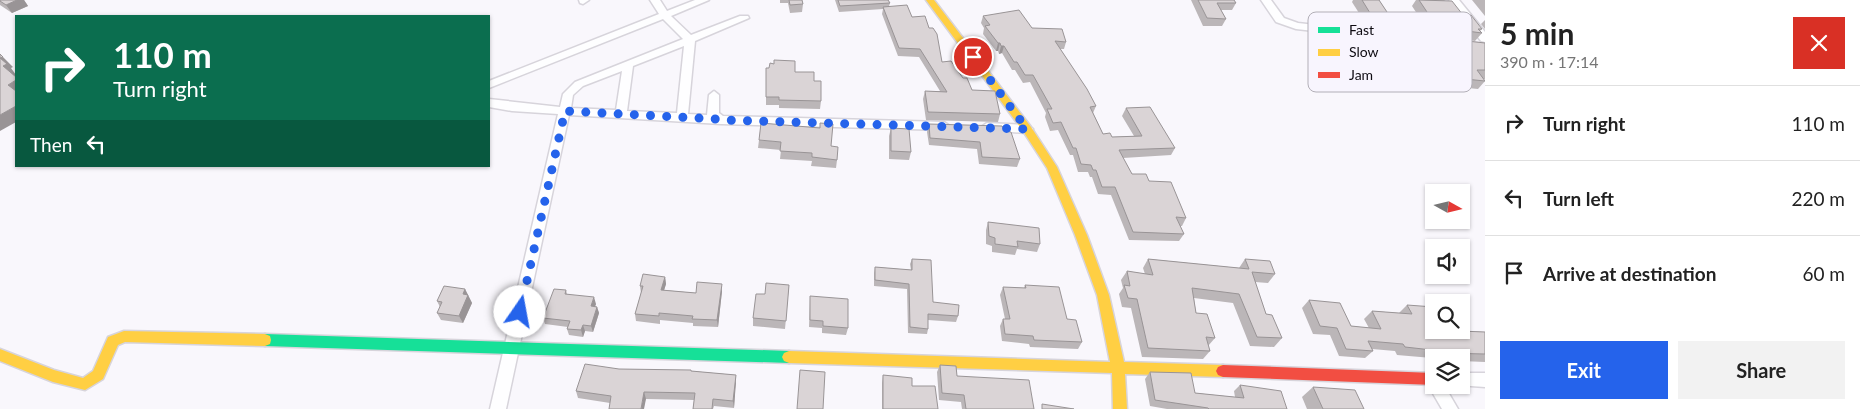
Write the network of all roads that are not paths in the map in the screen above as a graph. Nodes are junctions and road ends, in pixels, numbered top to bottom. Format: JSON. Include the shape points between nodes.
{"nodes":[{"id":1,"x":656,"y":0,"type":"edge"},
{"id":2,"x":704,"y":0,"type":"edge"},
{"id":3,"x":930,"y":0,"type":"edge"},
{"id":4,"x":1266,"y":0,"type":"edge"},
{"id":5,"x":1454,"y":0,"type":"edge"},
{"id":6,"x":1464,"y":12,"type":"edge"},
{"id":7,"x":664,"y":16,"type":"junction"},
{"id":8,"x":744,"y":18,"type":"dead end"},
{"id":9,"x":1472,"y":23,"type":"edge"},
{"id":10,"x":1308,"y":27,"type":"edge"},
{"id":11,"x":1485,"y":39,"type":"edge"},
{"id":12,"x":690,"y":40,"type":"junction"},
{"id":13,"x":1472,"y":46,"type":"edge"},
{"id":14,"x":1485,"y":47,"type":"edge"},
{"id":15,"x":628,"y":64,"type":"junction"},
{"id":16,"x":490,"y":85,"type":"edge"},
{"id":17,"x":714,"y":95,"type":"dead end"},
{"id":18,"x":490,"y":102,"type":"edge"},
{"id":19,"x":565,"y":111,"type":"junction"},
{"id":20,"x":621,"y":114,"type":"junction"},
{"id":21,"x":682,"y":117,"type":"junction"},
{"id":22,"x":716,"y":119,"type":"junction"},
{"id":23,"x":958,"y":126,"type":"edge"},
{"id":24,"x":978,"y":127,"type":"edge"},
{"id":25,"x":1027,"y":129,"type":"junction"},
{"id":26,"x":512,"y":349,"type":"junction"},
{"id":27,"x":0,"y":355,"type":"edge"},
{"id":28,"x":1118,"y":367,"type":"junction"},
{"id":29,"x":1470,"y":380,"type":"edge"},
{"id":30,"x":1485,"y":380,"type":"edge"},
{"id":31,"x":1425,"y":381,"type":"edge"},
{"id":32,"x":1441,"y":394,"type":"edge"},
{"id":33,"x":498,"y":409,"type":"edge"},
{"id":34,"x":1120,"y":409,"type":"edge"},
{"id":35,"x":1450,"y":409,"type":"edge"}],
"edges":[{"from":1,"to":7,"type":"street"},
{"from":2,"to":7,"type":"street"},
{"from":3,"to":25,"type":"street"},
{"from":4,"to":10,"type":"street","via":[[1280,20]]},
{"from":5,"to":6,"type":"street"},
{"from":7,"to":12,"type":"street"},
{"from":7,"to":16,"type":"street"},
{"from":8,"to":12,"type":"street"},
{"from":9,"to":11,"type":"street"},
{"from":12,"to":15,"type":"street"},
{"from":12,"to":21,"type":"street"},
{"from":13,"to":14,"type":"street"},
{"from":15,"to":19,"type":"street","via":[[579,84],[568,94]]},
{"from":15,"to":20,"type":"street"},
{"from":17,"to":22,"type":"street","via":[[713,115]]},
{"from":18,"to":19,"type":"street"},
{"from":19,"to":20,"type":"street"},
{"from":19,"to":26,"type":"street"},
{"from":20,"to":21,"type":"street"},
{"from":21,"to":22,"type":"street"},
{"from":22,"to":23,"type":"street"},
{"from":24,"to":25,"type":"street"},
{"from":25,"to":28,"type":"street","via":[[1052,167],[1081,235],[1103,295]]},
{"from":26,"to":27,"type":"street","via":[[124,336],[113,341],[98,375],[85,384],[53,376]]},
{"from":26,"to":28,"type":"street"},
{"from":26,"to":33,"type":"street"},
{"from":28,"to":31,"type":"street"},
{"from":28,"to":34,"type":"street"},
{"from":29,"to":30,"type":"street"},
{"from":32,"to":35,"type":"street"}]}
